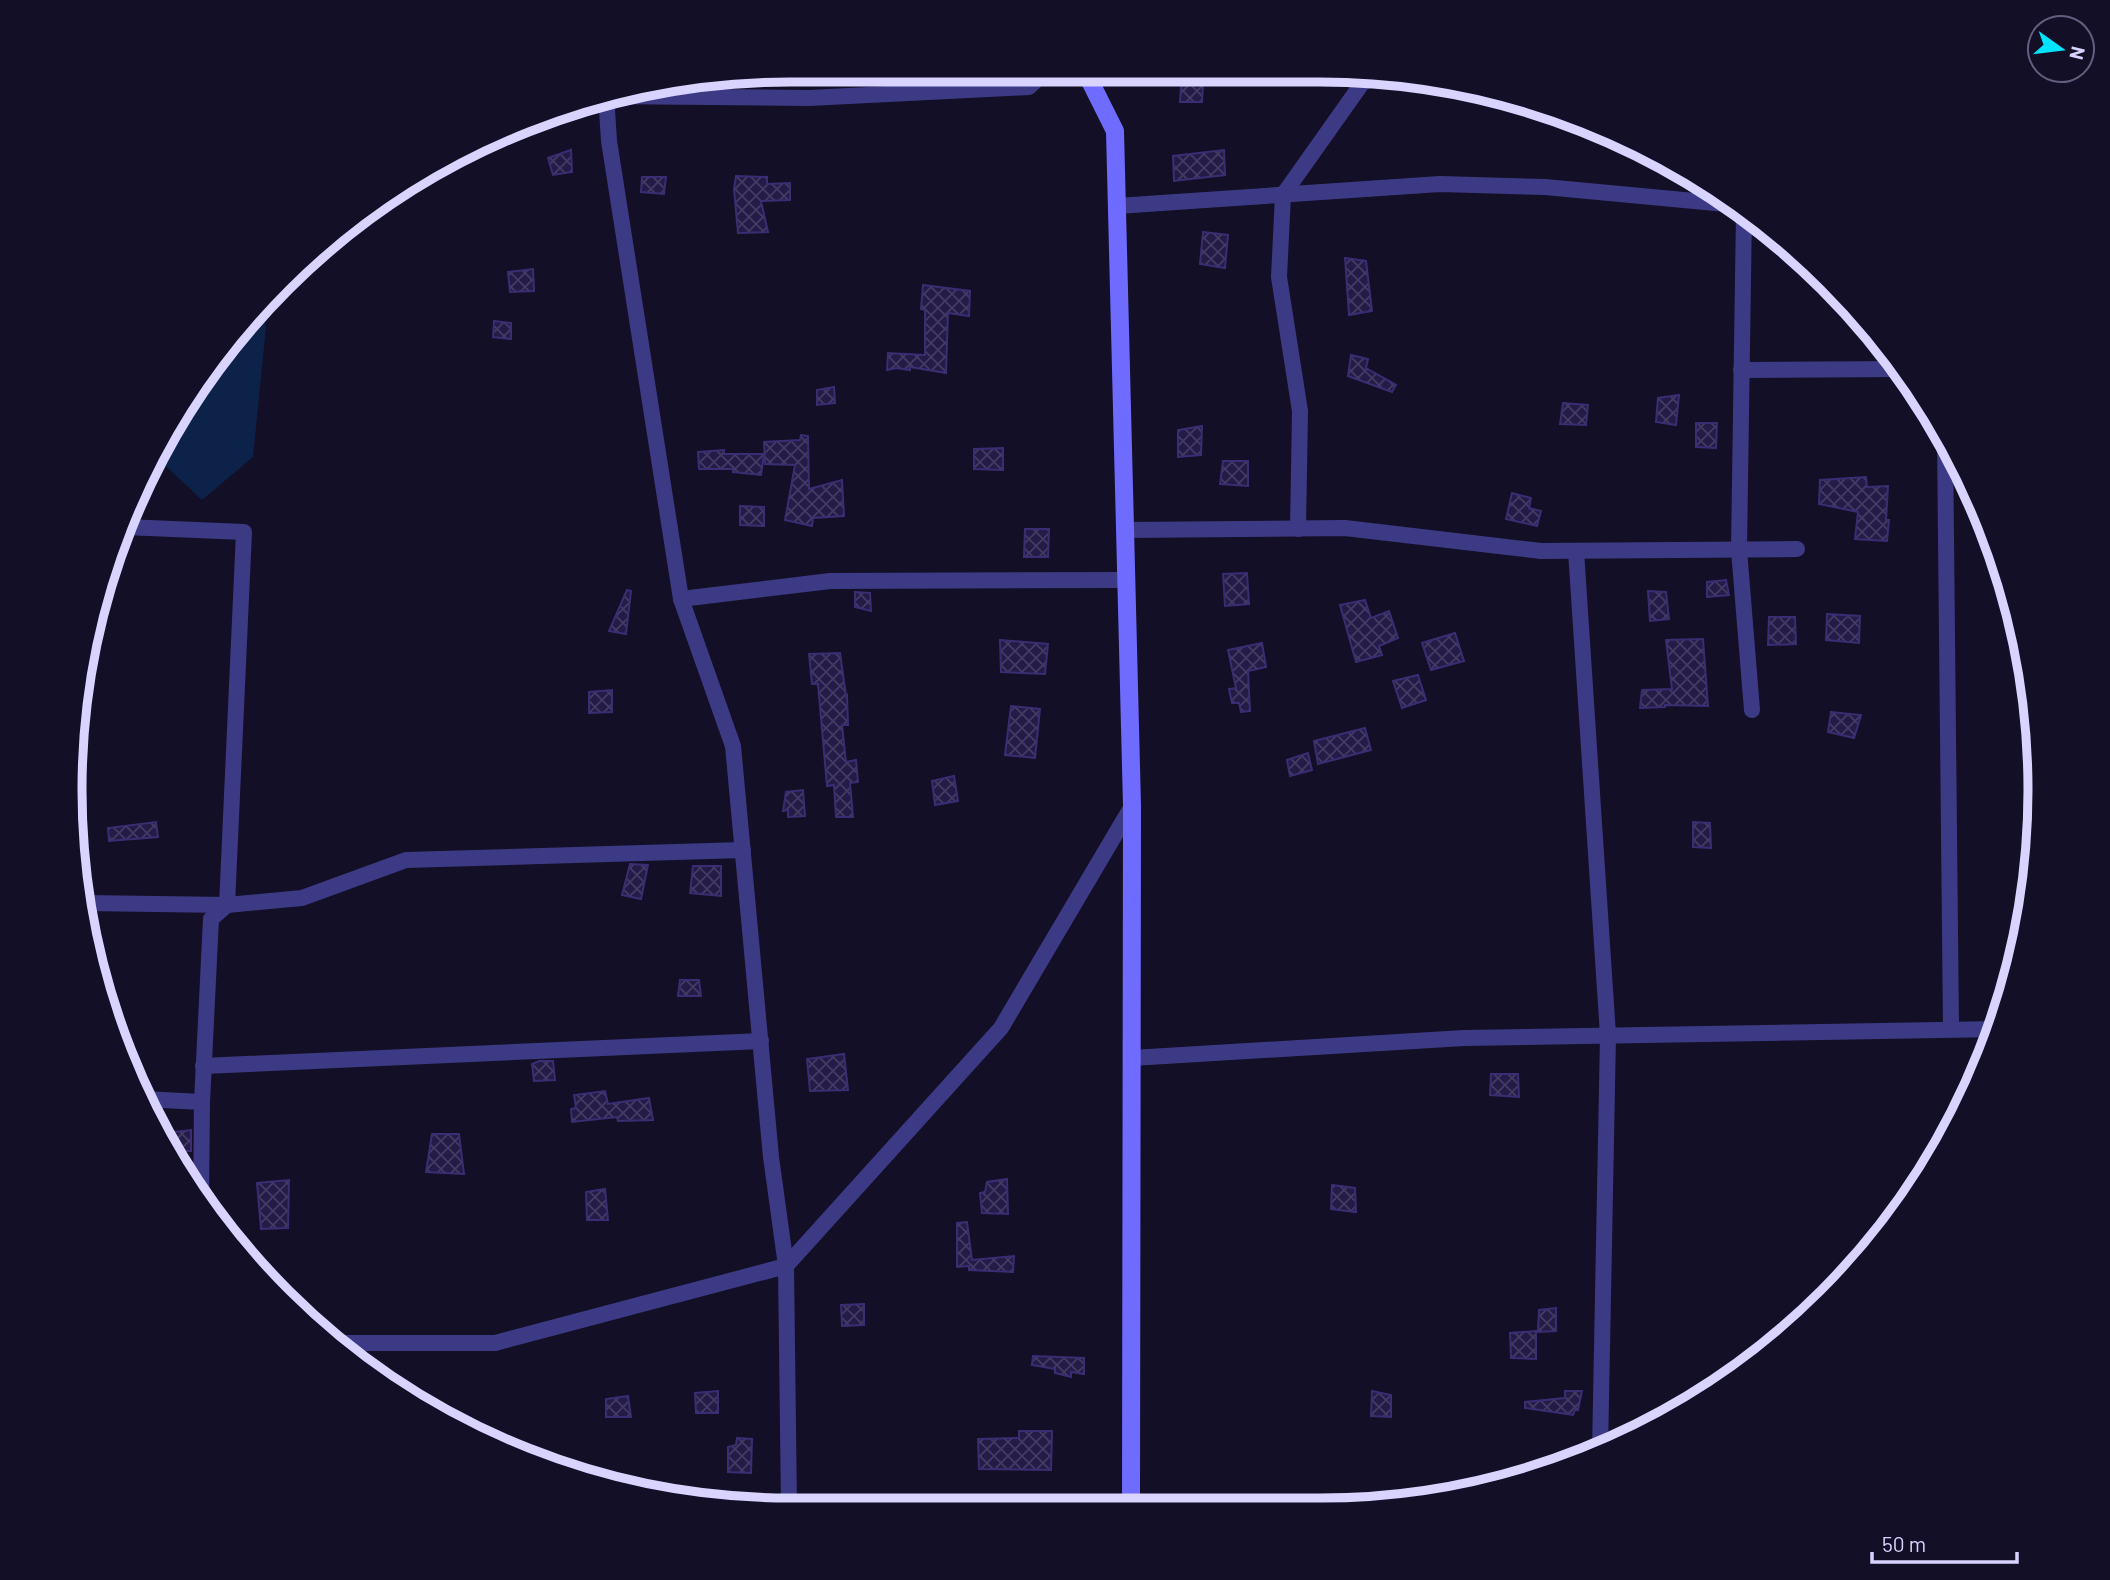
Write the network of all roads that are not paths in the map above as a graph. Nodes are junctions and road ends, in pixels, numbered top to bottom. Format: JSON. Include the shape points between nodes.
{"nodes":[{"id":1,"x":1035,"y":82,"type":"edge"},
{"id":2,"x":1090,"y":82,"type":"edge"},
{"id":3,"x":1362,"y":84,"type":"edge"},
{"id":4,"x":654,"y":96,"type":"edge"},
{"id":5,"x":605,"y":107,"type":"edge"},
{"id":6,"x":1283,"y":195,"type":"junction"},
{"id":7,"x":1714,"y":203,"type":"edge"},
{"id":8,"x":1117,"y":206,"type":"junction"},
{"id":9,"x":1744,"y":224,"type":"edge"},
{"id":10,"x":1888,"y":369,"type":"edge"},
{"id":11,"x":1741,"y":370,"type":"junction"},
{"id":12,"x":1945,"y":459,"type":"edge"},
{"id":13,"x":133,"y":527,"type":"edge"},
{"id":14,"x":1298,"y":528,"type":"junction"},
{"id":15,"x":1125,"y":530,"type":"junction"},
{"id":16,"x":1797,"y":549,"type":"dead end"},
{"id":17,"x":1739,"y":550,"type":"junction"},
{"id":18,"x":1576,"y":551,"type":"junction"},
{"id":19,"x":1126,"y":580,"type":"junction"},
{"id":20,"x":681,"y":599,"type":"junction"},
{"id":21,"x":1752,"y":710,"type":"dead end"},
{"id":22,"x":1132,"y":806,"type":"junction"},
{"id":23,"x":743,"y":850,"type":"junction"},
{"id":24,"x":92,"y":903,"type":"edge"},
{"id":25,"x":227,"y":905,"type":"junction"},
{"id":26,"x":1951,"y":1029,"type":"junction"},
{"id":27,"x":1986,"y":1029,"type":"edge"},
{"id":28,"x":1608,"y":1035,"type":"junction"},
{"id":29,"x":761,"y":1041,"type":"junction"},
{"id":30,"x":1132,"y":1058,"type":"junction"},
{"id":31,"x":203,"y":1066,"type":"junction"},
{"id":32,"x":153,"y":1099,"type":"edge"},
{"id":33,"x":202,"y":1102,"type":"junction"},
{"id":34,"x":201,"y":1182,"type":"edge"},
{"id":35,"x":786,"y":1266,"type":"junction"},
{"id":36,"x":349,"y":1343,"type":"edge"},
{"id":37,"x":1600,"y":1440,"type":"edge"},
{"id":38,"x":789,"y":1498,"type":"edge"},
{"id":39,"x":1131,"y":1498,"type":"edge"}],
"edges":[{"from":1,"to":4,"type":"street","via":[[1029,88],[809,98]]},
{"from":2,"to":8,"type":"main road","via":[[1115,131]]},
{"from":3,"to":6,"type":"street"},
{"from":5,"to":20,"type":"street"},
{"from":6,"to":7,"type":"street","via":[[1440,184],[1545,187]]},
{"from":6,"to":8,"type":"street"},
{"from":6,"to":14,"type":"street","via":[[1279,277],[1300,411]]},
{"from":8,"to":15,"type":"main road"},
{"from":9,"to":11,"type":"street"},
{"from":10,"to":11,"type":"street"},
{"from":11,"to":17,"type":"street"},
{"from":12,"to":26,"type":"street"},
{"from":13,"to":25,"type":"street","via":[[244,532]]},
{"from":14,"to":15,"type":"street"},
{"from":14,"to":18,"type":"street","via":[[1345,528]]},
{"from":15,"to":19,"type":"main road"},
{"from":16,"to":17,"type":"street"},
{"from":17,"to":18,"type":"street"},
{"from":17,"to":21,"type":"street"},
{"from":18,"to":28,"type":"street"},
{"from":19,"to":20,"type":"street","via":[[830,581]]},
{"from":19,"to":22,"type":"main road"},
{"from":20,"to":23,"type":"street","via":[[733,746]]},
{"from":22,"to":30,"type":"main road"},
{"from":22,"to":35,"type":"street","via":[[1001,1028]]},
{"from":23,"to":25,"type":"street","via":[[406,860],[302,898]]},
{"from":23,"to":29,"type":"street"},
{"from":24,"to":25,"type":"street"},
{"from":25,"to":31,"type":"street","via":[[211,919]]},
{"from":26,"to":27,"type":"street"},
{"from":26,"to":28,"type":"street"},
{"from":28,"to":30,"type":"street","via":[[1464,1038]]},
{"from":28,"to":37,"type":"street"},
{"from":29,"to":31,"type":"street"},
{"from":29,"to":35,"type":"street"},
{"from":30,"to":39,"type":"main road"},
{"from":31,"to":33,"type":"street"},
{"from":32,"to":33,"type":"street"},
{"from":33,"to":34,"type":"street"},
{"from":35,"to":36,"type":"street","via":[[495,1343]]},
{"from":35,"to":38,"type":"street"}]}
